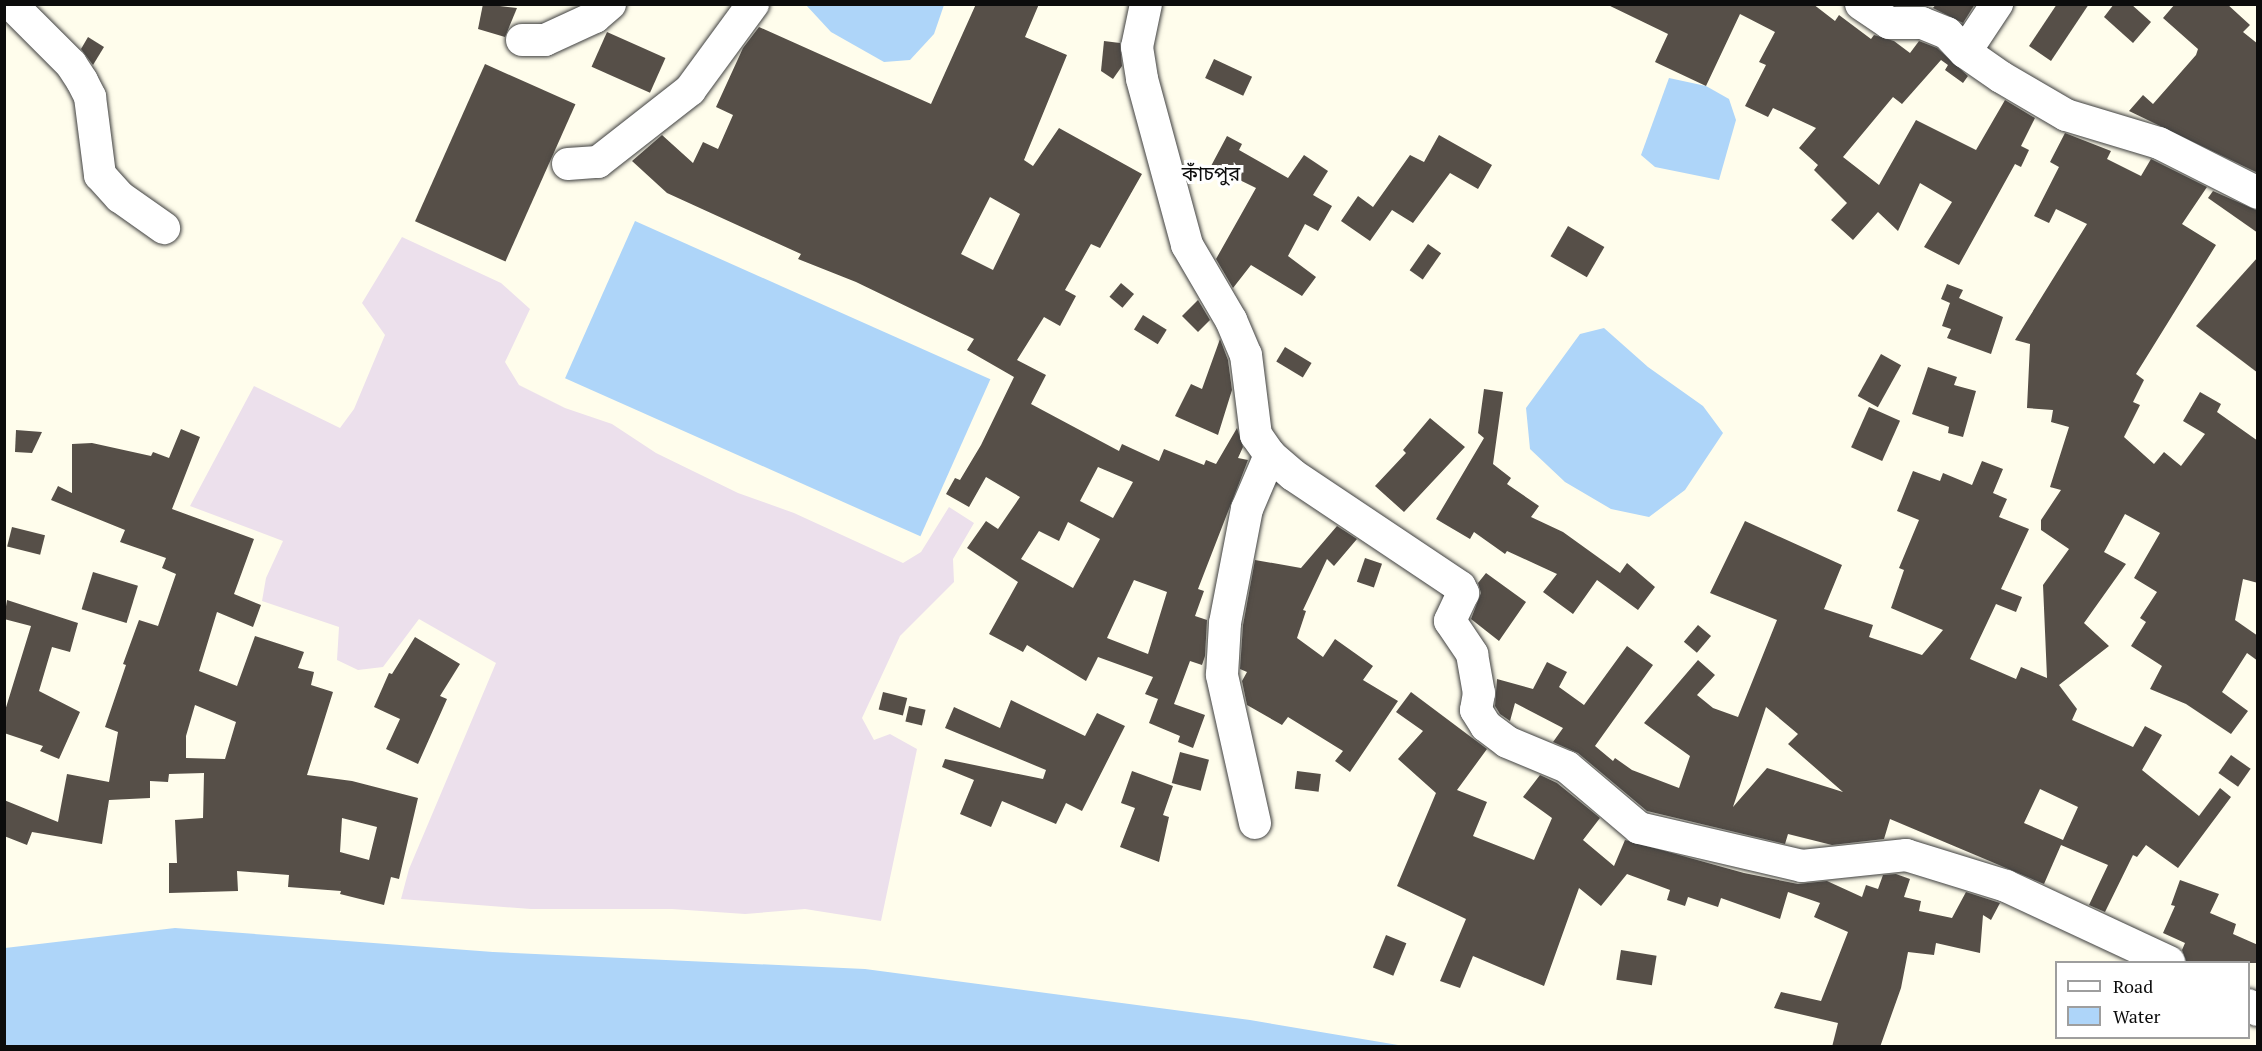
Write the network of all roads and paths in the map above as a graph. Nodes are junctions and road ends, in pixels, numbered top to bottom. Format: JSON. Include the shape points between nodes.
{"nodes":[{"id":1,"x":11,"y":4,"type":"edge"},
{"id":2,"x":610,"y":4,"type":"edge"},
{"id":3,"x":753,"y":4,"type":"edge"},
{"id":4,"x":1146,"y":4,"type":"edge"},
{"id":5,"x":1861,"y":4,"type":"edge"},
{"id":6,"x":1997,"y":4,"type":"edge"},
{"id":7,"x":522,"y":40,"type":"dead end"},
{"id":8,"x":1965,"y":52,"type":"junction"},
{"id":9,"x":568,"y":164,"type":"dead end"},
{"id":10,"x":2258,"y":193,"type":"edge"},
{"id":11,"x":164,"y":228,"type":"dead end"},
{"id":12,"x":1270,"y":455,"type":"junction"},
{"id":13,"x":1255,"y":823,"type":"dead end"},
{"id":14,"x":2165,"y":961,"type":"edge"}],
"edges":[{"from":1,"to":11,"type":"street","via":[[71,64],[82,81],[90,97],[100,175],[120,197]]},
{"from":2,"to":7,"type":"street","via":[[594,17],[545,40]]},
{"from":3,"to":9,"type":"street","via":[[690,90],[598,162]]},
{"from":4,"to":12,"type":"street","via":[[1137,47],[1142,79],[1187,244],[1231,320],[1246,355],[1256,435]]},
{"from":5,"to":8,"type":"street","via":[[1889,23],[1922,23],[1947,33]]},
{"from":6,"to":8,"type":"street"},
{"from":8,"to":10,"type":"street","via":[[2066,115],[2169,147]]},
{"from":12,"to":13,"type":"street","via":[[1247,509],[1225,623],[1222,675]]},
{"from":12,"to":14,"type":"street","via":[[1340,508],[1460,587],[1463,593],[1450,621],[1472,654],[1479,693],[1476,710],[1486,726],[1507,742],[1567,767],[1639,828],[1802,866],[1906,855],[2006,886]]}]}
